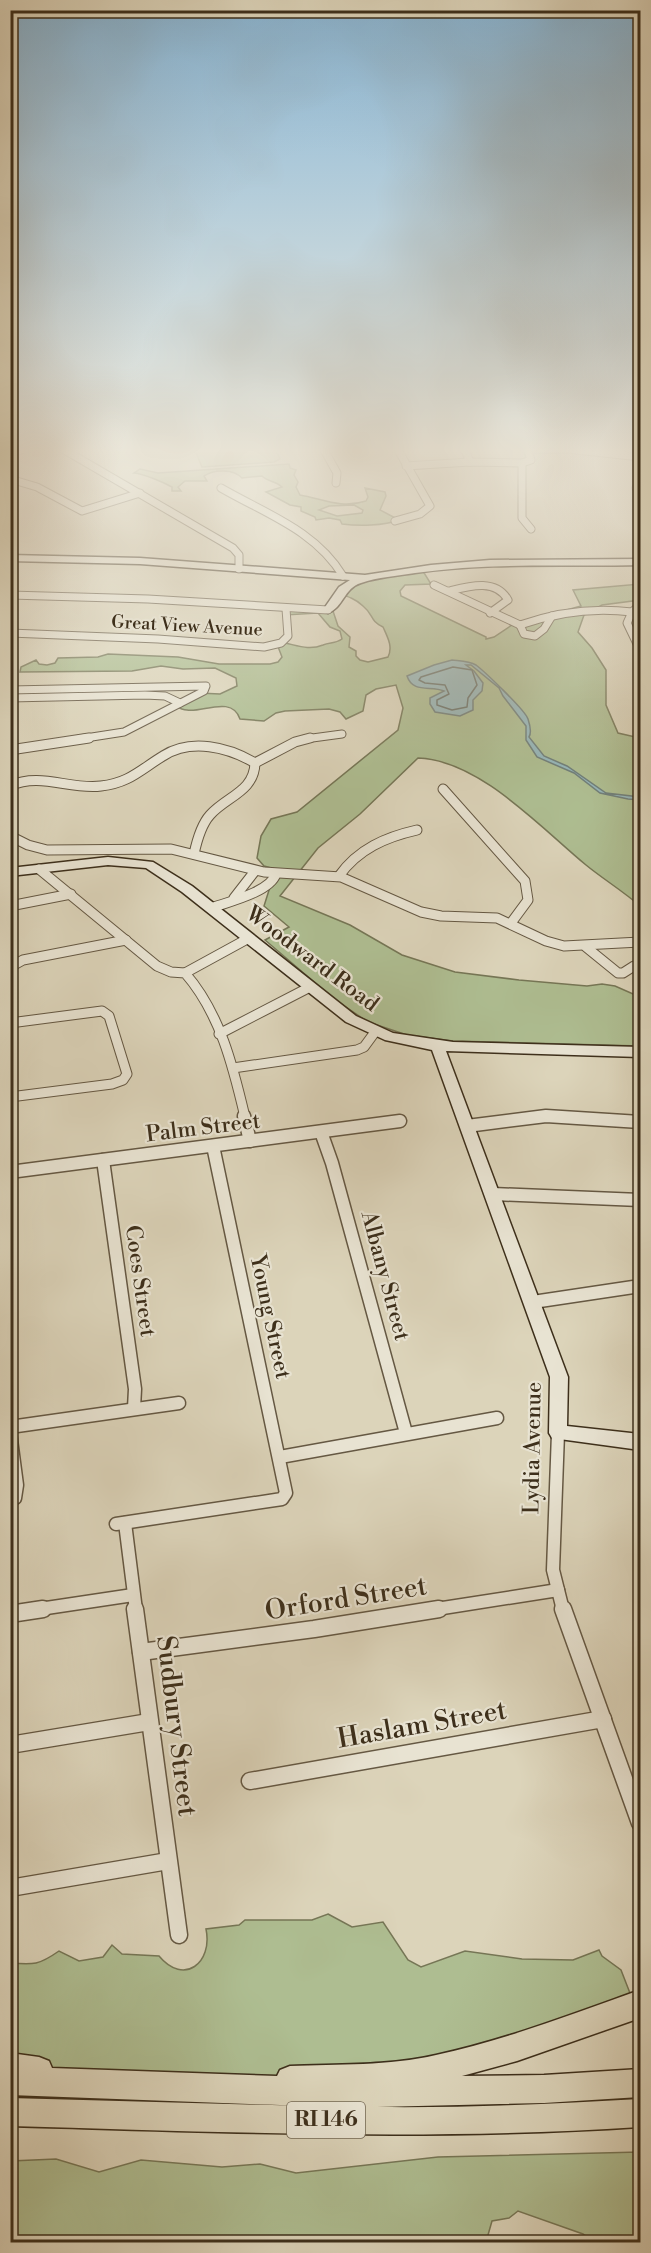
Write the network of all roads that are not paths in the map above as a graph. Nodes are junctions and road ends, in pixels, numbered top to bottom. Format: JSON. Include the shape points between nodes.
{"nodes":[{"id":1,"x":237,"y":553,"type":"edge"},
{"id":2,"x":326,"y":553,"type":"edge"},
{"id":3,"x":10,"y":558,"type":"edge"},
{"id":4,"x":640,"y":562,"type":"edge"},
{"id":5,"x":239,"y":569,"type":"junction"},
{"id":6,"x":343,"y":576,"type":"junction"},
{"id":7,"x":365,"y":578,"type":"junction"},
{"id":8,"x":434,"y":585,"type":"dead end"},
{"id":9,"x":449,"y":591,"type":"junction"},
{"id":10,"x":10,"y":595,"type":"edge"},
{"id":11,"x":640,"y":603,"type":"edge"},
{"id":12,"x":604,"y":608,"type":"junction"},
{"id":13,"x":286,"y":609,"type":"junction"},
{"id":14,"x":328,"y":610,"type":"joint"},
{"id":15,"x":632,"y":612,"type":"junction"},
{"id":16,"x":490,"y":613,"type":"junction"},
{"id":17,"x":552,"y":616,"type":"junction"},
{"id":18,"x":520,"y":625,"type":"junction"},
{"id":19,"x":628,"y":627,"type":"junction"},
{"id":20,"x":640,"y":627,"type":"edge"},
{"id":21,"x":10,"y":633,"type":"edge"},
{"id":22,"x":640,"y":650,"type":"edge"},
{"id":23,"x":10,"y":690,"type":"edge"},
{"id":24,"x":10,"y":698,"type":"edge"},
{"id":25,"x":180,"y":703,"type":"junction"},
{"id":26,"x":342,"y":734,"type":"dead end"},
{"id":27,"x":10,"y":750,"type":"edge"},
{"id":28,"x":255,"y":763,"type":"junction"},
{"id":29,"x":10,"y":786,"type":"edge"},
{"id":30,"x":443,"y":789,"type":"dead end"},
{"id":31,"x":417,"y":830,"type":"dead end"},
{"id":32,"x":10,"y":836,"type":"edge"},
{"id":33,"x":194,"y":854,"type":"junction"},
{"id":34,"x":39,"y":869,"type":"junction"},
{"id":35,"x":255,"y":871,"type":"junction"},
{"id":36,"x":10,"y":872,"type":"edge"},
{"id":37,"x":276,"y":874,"type":"junction"},
{"id":38,"x":339,"y":876,"type":"junction"},
{"id":39,"x":71,"y":894,"type":"junction"},
{"id":40,"x":234,"y":898,"type":"junction"},
{"id":41,"x":10,"y":906,"type":"edge"},
{"id":42,"x":211,"y":908,"type":"junction"},
{"id":43,"x":511,"y":923,"type":"junction"},
{"id":44,"x":249,"y":938,"type":"junction"},
{"id":45,"x":126,"y":940,"type":"junction"},
{"id":46,"x":640,"y":942,"type":"edge"},
{"id":47,"x":586,"y":947,"type":"junction"},
{"id":48,"x":14,"y":965,"type":"dead end"},
{"id":49,"x":634,"y":966,"type":"dead end"},
{"id":50,"x":185,"y":973,"type":"junction"},
{"id":51,"x":310,"y":987,"type":"junction"},
{"id":52,"x":10,"y":1023,"type":"edge"},
{"id":53,"x":375,"y":1032,"type":"junction"},
{"id":54,"x":219,"y":1034,"type":"junction"},
{"id":55,"x":437,"y":1045,"type":"junction"},
{"id":56,"x":640,"y":1052,"type":"edge"},
{"id":57,"x":233,"y":1068,"type":"junction"},
{"id":58,"x":10,"y":1096,"type":"edge"},
{"id":59,"x":400,"y":1121,"type":"dead end"},
{"id":60,"x":640,"y":1122,"type":"edge"},
{"id":61,"x":467,"y":1126,"type":"junction"},
{"id":62,"x":321,"y":1132,"type":"junction"},
{"id":63,"x":250,"y":1141,"type":"junction"},
{"id":64,"x":213,"y":1146,"type":"junction"},
{"id":65,"x":104,"y":1160,"type":"junction"},
{"id":66,"x":10,"y":1172,"type":"edge"},
{"id":67,"x":493,"y":1194,"type":"junction"},
{"id":68,"x":640,"y":1200,"type":"edge"},
{"id":69,"x":640,"y":1286,"type":"edge"},
{"id":70,"x":533,"y":1302,"type":"junction"},
{"id":71,"x":179,"y":1403,"type":"dead end"},
{"id":72,"x":134,"y":1408,"type":"junction"},
{"id":73,"x":497,"y":1418,"type":"dead end"},
{"id":74,"x":10,"y":1427,"type":"edge"},
{"id":75,"x":10,"y":1432,"type":"edge"},
{"id":76,"x":406,"y":1432,"type":"junction"},
{"id":77,"x":558,"y":1433,"type":"junction"},
{"id":78,"x":640,"y":1442,"type":"edge"},
{"id":79,"x":280,"y":1457,"type":"junction"},
{"id":80,"x":13,"y":1499,"type":"edge"},
{"id":81,"x":121,"y":1523,"type":"joint"},
{"id":82,"x":558,"y":1590,"type":"junction"},
{"id":83,"x":133,"y":1595,"type":"junction"},
{"id":84,"x":10,"y":1614,"type":"edge"},
{"id":85,"x":141,"y":1652,"type":"junction"},
{"id":86,"x":603,"y":1719,"type":"junction"},
{"id":87,"x":149,"y":1722,"type":"junction"},
{"id":88,"x":10,"y":1745,"type":"edge"},
{"id":89,"x":250,"y":1781,"type":"dead end"},
{"id":90,"x":640,"y":1823,"type":"edge"},
{"id":91,"x":168,"y":1861,"type":"junction"},
{"id":92,"x":10,"y":1888,"type":"edge"},
{"id":93,"x":179,"y":1935,"type":"dead end"},
{"id":94,"x":640,"y":2004,"type":"edge"},
{"id":95,"x":10,"y":2067,"type":"edge"},
{"id":96,"x":10,"y":2081,"type":"edge"},
{"id":97,"x":640,"y":2083,"type":"edge"},
{"id":98,"x":121,"y":2084,"type":"junction"},
{"id":99,"x":178,"y":2086,"type":"junction"},
{"id":100,"x":10,"y":2112,"type":"edge"},
{"id":101,"x":640,"y":2113,"type":"edge"}],
"edges":[{"from":1,"to":5,"type":"street"},
{"from":2,"to":6,"type":"street"},
{"from":3,"to":5,"type":"street","via":[[140,561]]},
{"from":4,"to":7,"type":"street","via":[[460,563]]},
{"from":5,"to":6,"type":"street"},
{"from":6,"to":7,"type":"street"},
{"from":7,"to":14,"type":"street","via":[[345,587]]},
{"from":8,"to":9,"type":"street"},
{"from":9,"to":16,"type":"street"},
{"from":9,"to":16,"type":"street","via":[[477,586],[503,592],[508,600]]},
{"from":10,"to":13,"type":"street"},
{"from":11,"to":12,"type":"street"},
{"from":11,"to":15,"type":"street"},
{"from":12,"to":15,"type":"street"},
{"from":12,"to":17,"type":"street"},
{"from":12,"to":19,"type":"street","via":[[617,614]]},
{"from":13,"to":14,"type":"street","name":"Great View Avenue"},
{"from":13,"to":21,"type":"street","name":"Great View Avenue","via":[[288,638],[279,645],[264,647]]},
{"from":15,"to":19,"type":"street"},
{"from":16,"to":18,"type":"street"},
{"from":17,"to":18,"type":"street"},
{"from":17,"to":18,"type":"street","via":[[535,636],[524,634]]},
{"from":19,"to":20,"type":"street"},
{"from":19,"to":22,"type":"street"},
{"from":23,"to":25,"type":"street","via":[[206,686],[204,691]]},
{"from":24,"to":25,"type":"street","via":[[145,695],[165,696]]},
{"from":25,"to":27,"type":"street","via":[[124,732]]},
{"from":26,"to":28,"type":"street","via":[[295,741]]},
{"from":28,"to":29,"type":"street","via":[[220,748],[178,750],[136,776],[110,784],[84,787],[31,780]]},
{"from":28,"to":33,"type":"street","via":[[256,772],[249,785],[210,815]]},
{"from":30,"to":43,"type":"street","via":[[525,881],[528,900]]},
{"from":31,"to":38,"type":"street","via":[[382,840],[352,861]]},
{"from":32,"to":33,"type":"street","via":[[51,851],[142,846]]},
{"from":33,"to":35,"type":"street"},
{"from":34,"to":36,"type":"street","name":"Woodward Road"},
{"from":34,"to":39,"type":"street"},
{"from":34,"to":42,"type":"street","name":"Woodward Road","via":[[108,861],[149,865]]},
{"from":35,"to":37,"type":"street"},
{"from":35,"to":40,"type":"street"},
{"from":37,"to":38,"type":"street"},
{"from":37,"to":40,"type":"street","via":[[264,888]]},
{"from":38,"to":43,"type":"street","via":[[421,912],[484,916]]},
{"from":39,"to":41,"type":"street"},
{"from":39,"to":45,"type":"street"},
{"from":40,"to":42,"type":"street"},
{"from":42,"to":44,"type":"street","name":"Woodward Road"},
{"from":43,"to":47,"type":"street","via":[[548,942]]},
{"from":44,"to":50,"type":"street"},
{"from":44,"to":51,"type":"street","name":"Woodward Road"},
{"from":45,"to":48,"type":"street"},
{"from":45,"to":50,"type":"street","via":[[157,966]]},
{"from":46,"to":47,"type":"street","via":[[606,942]]},
{"from":47,"to":49,"type":"street","via":[[618,973]]},
{"from":50,"to":54,"type":"street","via":[[203,996]]},
{"from":51,"to":53,"type":"street","name":"Woodward Road"},
{"from":51,"to":54,"type":"street"},
{"from":52,"to":58,"type":"street","via":[[102,1011],[108,1016],[128,1074],[112,1084]]},
{"from":53,"to":55,"type":"street","name":"Woodward Road","via":[[401,1041]]},
{"from":53,"to":57,"type":"street","via":[[357,1050]]},
{"from":54,"to":57,"type":"street"},
{"from":55,"to":56,"type":"street","name":"Woodward Road"},
{"from":55,"to":61,"type":"street","name":"Lydia Avenue"},
{"from":57,"to":63,"type":"street"},
{"from":59,"to":62,"type":"street","name":"Palm Street"},
{"from":60,"to":61,"type":"street","via":[[546,1116]]},
{"from":61,"to":67,"type":"street","name":"Lydia Avenue"},
{"from":62,"to":63,"type":"street","name":"Palm Street"},
{"from":62,"to":76,"type":"street","name":"Albany Street"},
{"from":63,"to":64,"type":"street","name":"Palm Street"},
{"from":64,"to":65,"type":"street","name":"Palm Street"},
{"from":64,"to":79,"type":"street","name":"Young Street"},
{"from":65,"to":66,"type":"street","name":"Palm Street"},
{"from":65,"to":72,"type":"street","name":"Coes Street","via":[[135,1389]]},
{"from":67,"to":68,"type":"street"},
{"from":67,"to":70,"type":"street","name":"Lydia Avenue"},
{"from":69,"to":70,"type":"street"},
{"from":70,"to":77,"type":"street","name":"Lydia Avenue","via":[[559,1377]]},
{"from":71,"to":72,"type":"street"},
{"from":72,"to":74,"type":"street"},
{"from":73,"to":76,"type":"street"},
{"from":75,"to":80,"type":"street","via":[[17,1485]]},
{"from":76,"to":79,"type":"street"},
{"from":77,"to":78,"type":"street"},
{"from":77,"to":82,"type":"street","name":"Lydia Avenue","via":[[553,1553]]},
{"from":79,"to":81,"type":"street","name":"Young Street","via":[[285,1496]]},
{"from":81,"to":83,"type":"street","name":"Sudbury Street"},
{"from":82,"to":85,"type":"street","name":"Orford Street"},
{"from":82,"to":86,"type":"street","name":"Lydia Avenue"},
{"from":83,"to":84,"type":"street"},
{"from":83,"to":85,"type":"street","name":"Sudbury Street"},
{"from":85,"to":87,"type":"street","name":"Sudbury Street"},
{"from":86,"to":89,"type":"street","name":"Haslam Street"},
{"from":86,"to":90,"type":"street","name":"Lydia Avenue"},
{"from":87,"to":88,"type":"street"},
{"from":87,"to":91,"type":"street","name":"Sudbury Street"},
{"from":91,"to":92,"type":"street"},
{"from":91,"to":93,"type":"street","name":"Sudbury Street"},
{"from":94,"to":99,"type":"highway","via":[[517,2047],[434,2070]]},
{"from":95,"to":98,"type":"highway"},
{"from":96,"to":98,"type":"highway","number":"RI 146"},
{"from":97,"to":99,"type":"highway","number":"RI 146","via":[[348,2093]]},
{"from":98,"to":99,"type":"highway","number":"RI 146"},
{"from":100,"to":101,"type":"highway","number":"RI 146","via":[[402,2122]]}]}
